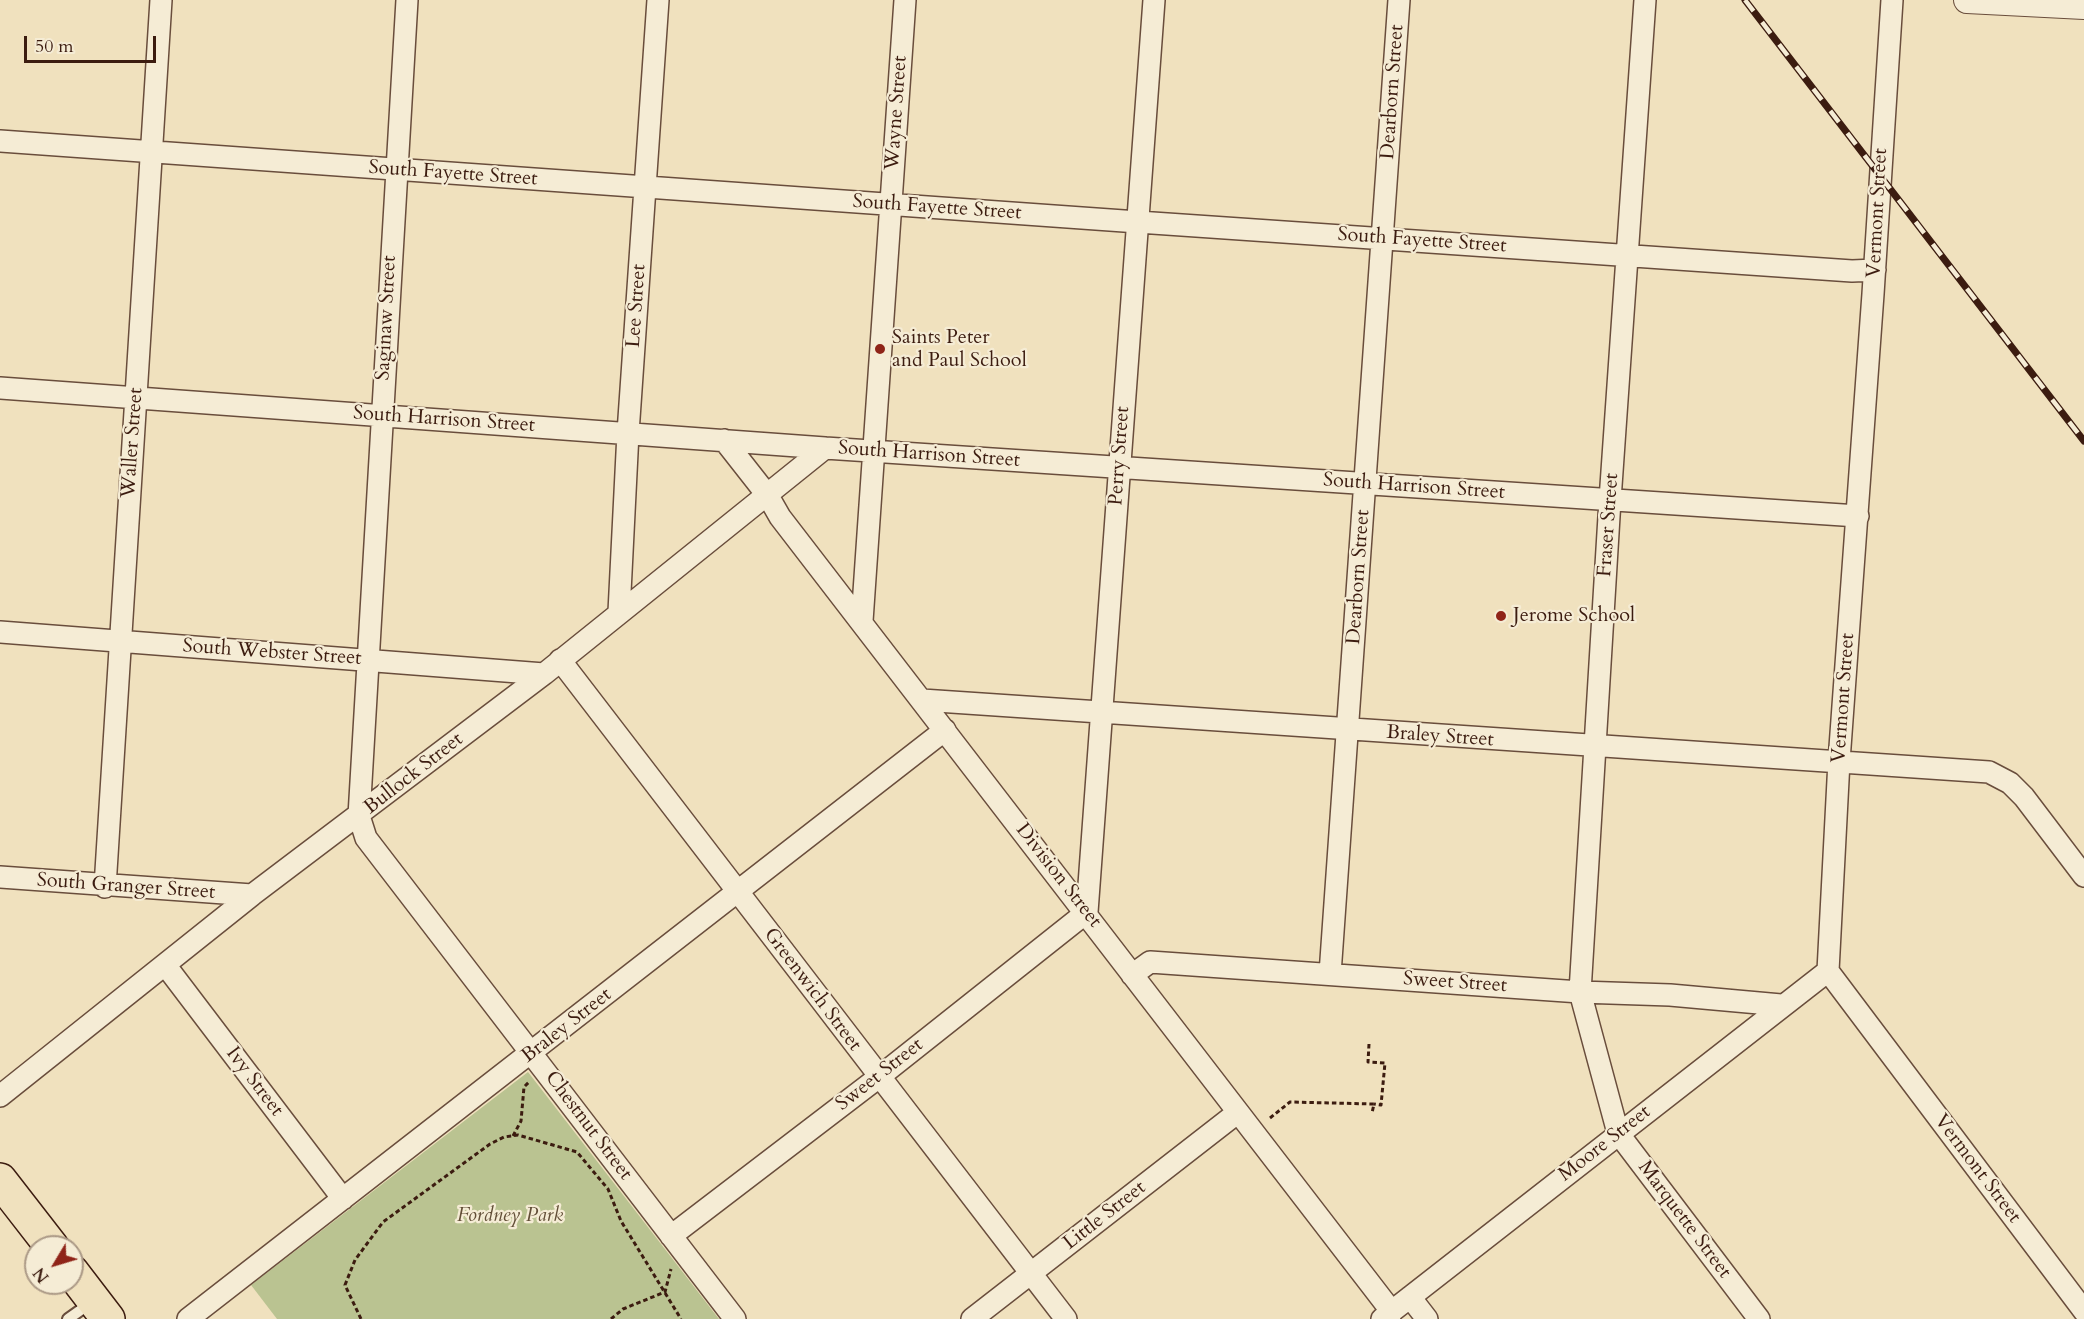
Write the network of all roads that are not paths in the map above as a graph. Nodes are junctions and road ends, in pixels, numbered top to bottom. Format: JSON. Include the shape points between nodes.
{"nodes":[{"id":1,"x":161,"y":0,"type":"edge"},
{"id":2,"x":407,"y":0,"type":"edge"},
{"id":3,"x":658,"y":0,"type":"edge"},
{"id":4,"x":905,"y":0,"type":"edge"},
{"id":5,"x":1154,"y":0,"type":"edge"},
{"id":6,"x":1399,"y":0,"type":"edge"},
{"id":7,"x":1646,"y":0,"type":"edge"},
{"id":8,"x":1892,"y":0,"type":"edge"},
{"id":9,"x":1967,"y":0,"type":"edge"},
{"id":10,"x":2084,"y":6,"type":"edge"},
{"id":11,"x":0,"y":141,"type":"edge"},
{"id":12,"x":150,"y":152,"type":"junction"},
{"id":13,"x":395,"y":170,"type":"junction"},
{"id":14,"x":646,"y":187,"type":"junction"},
{"id":15,"x":891,"y":204,"type":"junction"},
{"id":16,"x":1138,"y":222,"type":"junction"},
{"id":17,"x":1382,"y":238,"type":"junction"},
{"id":18,"x":1628,"y":255,"type":"junction"},
{"id":19,"x":1875,"y":270,"type":"junction"},
{"id":20,"x":0,"y":388,"type":"edge"},
{"id":21,"x":136,"y":397,"type":"junction"},
{"id":22,"x":381,"y":415,"type":"junction"},
{"id":23,"x":628,"y":433,"type":"junction"},
{"id":24,"x":724,"y":440,"type":"junction"},
{"id":25,"x":825,"y":448,"type":"junction"},
{"id":26,"x":874,"y":451,"type":"junction"},
{"id":27,"x":1118,"y":468,"type":"junction"},
{"id":28,"x":1366,"y":484,"type":"junction"},
{"id":29,"x":768,"y":496,"type":"junction"},
{"id":30,"x":1610,"y":500,"type":"junction"},
{"id":31,"x":1858,"y":516,"type":"junction"},
{"id":32,"x":619,"y":612,"type":"junction"},
{"id":33,"x":862,"y":621,"type":"junction"},
{"id":34,"x":0,"y":632,"type":"edge"},
{"id":35,"x":119,"y":642,"type":"junction"},
{"id":36,"x":367,"y":661,"type":"junction"},
{"id":37,"x":552,"y":667,"type":"junction"},
{"id":38,"x":922,"y":700,"type":"junction"},
{"id":39,"x":1103,"y":712,"type":"junction"},
{"id":40,"x":945,"y":730,"type":"junction"},
{"id":41,"x":1348,"y":730,"type":"junction"},
{"id":42,"x":1595,"y":747,"type":"junction"},
{"id":43,"x":1839,"y":761,"type":"junction"},
{"id":44,"x":358,"y":816,"type":"junction"},
{"id":45,"x":2084,"y":876,"type":"edge"},
{"id":46,"x":0,"y":877,"type":"edge"},
{"id":47,"x":105,"y":887,"type":"junction"},
{"id":48,"x":737,"y":891,"type":"junction"},
{"id":49,"x":252,"y":895,"type":"junction"},
{"id":50,"x":1087,"y":912,"type":"junction"},
{"id":51,"x":166,"y":966,"type":"junction"},
{"id":52,"x":1828,"y":971,"type":"junction"},
{"id":53,"x":1330,"y":974,"type":"junction"},
{"id":54,"x":1132,"y":975,"type":"junction"},
{"id":55,"x":1580,"y":992,"type":"junction"},
{"id":56,"x":1781,"y":1005,"type":"junction"},
{"id":57,"x":1597,"y":1048,"type":"joint"},
{"id":58,"x":533,"y":1053,"type":"junction"},
{"id":59,"x":879,"y":1077,"type":"junction"},
{"id":60,"x":0,"y":1096,"type":"edge"},
{"id":61,"x":1237,"y":1113,"type":"junction"},
{"id":62,"x":1618,"y":1133,"type":"junction"},
{"id":63,"x":0,"y":1180,"type":"edge"},
{"id":64,"x":344,"y":1199,"type":"junction"},
{"id":65,"x":43,"y":1235,"type":"edge"},
{"id":66,"x":671,"y":1236,"type":"junction"},
{"id":67,"x":1031,"y":1273,"type":"junction"},
{"id":68,"x":82,"y":1295,"type":"edge"},
{"id":69,"x":1410,"y":1297,"type":"junction"},
{"id":70,"x":2084,"y":1311,"type":"edge"},
{"id":71,"x":90,"y":1313,"type":"edge"},
{"id":72,"x":1387,"y":1315,"type":"edge"},
{"id":73,"x":188,"y":1319,"type":"edge"},
{"id":74,"x":735,"y":1319,"type":"edge"},
{"id":75,"x":972,"y":1319,"type":"edge"},
{"id":76,"x":1066,"y":1319,"type":"edge"},
{"id":77,"x":1427,"y":1319,"type":"edge"},
{"id":78,"x":1759,"y":1319,"type":"edge"}],
"edges":[{"from":1,"to":12,"type":"street","name":"Waller Street"},
{"from":2,"to":13,"type":"street","name":"Saginaw Street"},
{"from":3,"to":14,"type":"street","name":"Lee Street"},
{"from":4,"to":15,"type":"street","name":"Wayne Street"},
{"from":5,"to":16,"type":"street","name":"Perry Street"},
{"from":6,"to":17,"type":"street","name":"Dearborn Street"},
{"from":7,"to":18,"type":"street","name":"Fraser Street"},
{"from":8,"to":19,"type":"street","name":"Vermont Street"},
{"from":9,"to":10,"type":"street"},
{"from":11,"to":12,"type":"street","name":"South Fayette Street"},
{"from":12,"to":13,"type":"street","name":"South Fayette Street"},
{"from":12,"to":21,"type":"street","name":"Waller Street"},
{"from":13,"to":14,"type":"street","name":"South Fayette Street"},
{"from":13,"to":22,"type":"street","name":"Saginaw Street"},
{"from":14,"to":15,"type":"street","name":"South Fayette Street"},
{"from":14,"to":23,"type":"street","name":"Lee Street"},
{"from":15,"to":16,"type":"street","name":"South Fayette Street"},
{"from":15,"to":26,"type":"street","name":"Wayne Street"},
{"from":16,"to":17,"type":"street","name":"South Fayette Street"},
{"from":16,"to":27,"type":"street","name":"Perry Street"},
{"from":17,"to":18,"type":"street","name":"South Fayette Street"},
{"from":17,"to":28,"type":"street","name":"Dearborn Street"},
{"from":18,"to":19,"type":"street","name":"South Fayette Street"},
{"from":18,"to":30,"type":"street","name":"Fraser Street"},
{"from":19,"to":31,"type":"street","name":"Vermont Street"},
{"from":20,"to":21,"type":"street","name":"South Harrison Street"},
{"from":21,"to":22,"type":"street","name":"South Harrison Street"},
{"from":21,"to":35,"type":"street","name":"Waller Street"},
{"from":22,"to":23,"type":"street","name":"South Harrison Street"},
{"from":22,"to":36,"type":"street","name":"Saginaw Street"},
{"from":23,"to":24,"type":"street","name":"South Harrison Street"},
{"from":23,"to":32,"type":"street","name":"Lee Street"},
{"from":24,"to":25,"type":"street","name":"South Harrison Street"},
{"from":24,"to":29,"type":"street","name":"Division Street"},
{"from":25,"to":26,"type":"street","name":"South Harrison Street"},
{"from":25,"to":29,"type":"street","name":"Bullock Street"},
{"from":26,"to":27,"type":"street","name":"South Harrison Street"},
{"from":26,"to":33,"type":"street","name":"Wayne Street"},
{"from":27,"to":28,"type":"street","name":"South Harrison Street"},
{"from":27,"to":39,"type":"street","name":"Perry Street"},
{"from":28,"to":30,"type":"street","name":"South Harrison Street"},
{"from":28,"to":41,"type":"street","name":"Dearborn Street"},
{"from":29,"to":32,"type":"street","name":"Bullock Street"},
{"from":29,"to":33,"type":"street","name":"Division Street","via":[[780,517]]},
{"from":30,"to":31,"type":"street","name":"South Harrison Street"},
{"from":30,"to":42,"type":"street","name":"Fraser Street"},
{"from":31,"to":43,"type":"street","name":"Vermont Street"},
{"from":32,"to":37,"type":"street","name":"Bullock Street"},
{"from":33,"to":38,"type":"street","name":"Division Street"},
{"from":34,"to":35,"type":"street","name":"South Webster Street"},
{"from":35,"to":36,"type":"street","name":"South Webster Street"},
{"from":35,"to":47,"type":"street","name":"Waller Street"},
{"from":36,"to":37,"type":"street","name":"South Webster Street"},
{"from":36,"to":44,"type":"street","name":"Saginaw Street"},
{"from":37,"to":44,"type":"street","name":"Bullock Street"},
{"from":37,"to":48,"type":"street","name":"Greenwich Street"},
{"from":38,"to":39,"type":"street","name":"Braley Street"},
{"from":38,"to":40,"type":"street","name":"Division Street"},
{"from":39,"to":41,"type":"street","name":"Braley Street"},
{"from":39,"to":50,"type":"street","name":"Perry Street"},
{"from":40,"to":48,"type":"street","name":"Braley Street"},
{"from":40,"to":50,"type":"street","name":"Division Street"},
{"from":41,"to":42,"type":"street","name":"Braley Street"},
{"from":41,"to":53,"type":"street","name":"Dearborn Street"},
{"from":42,"to":43,"type":"street","name":"Braley Street"},
{"from":42,"to":55,"type":"street","name":"Fraser Street"},
{"from":43,"to":45,"type":"street","name":"Braley Street","via":[[1989,772],[2025,797]]},
{"from":43,"to":52,"type":"street","name":"Vermont Street"},
{"from":44,"to":49,"type":"street","name":"Bullock Street"},
{"from":44,"to":58,"type":"street","name":"Chestnut Street","via":[[366,838]]},
{"from":46,"to":47,"type":"street","name":"South Granger Street"},
{"from":47,"to":49,"type":"street","name":"South Granger Street"},
{"from":48,"to":58,"type":"street","name":"Braley Street"},
{"from":48,"to":59,"type":"street","name":"Greenwich Street"},
{"from":49,"to":51,"type":"street","name":"Bullock Street"},
{"from":50,"to":54,"type":"street","name":"Division Street"},
{"from":50,"to":59,"type":"street","name":"Sweet Street"},
{"from":51,"to":60,"type":"street","name":"Bullock Street"},
{"from":51,"to":64,"type":"street","name":"Ivy Street"},
{"from":52,"to":56,"type":"street","name":"Moore Street"},
{"from":52,"to":70,"type":"street","name":"Vermont Street"},
{"from":53,"to":54,"type":"street","name":"Sweet Street","via":[[1150,962]]},
{"from":53,"to":55,"type":"street","name":"Sweet Street"},
{"from":54,"to":61,"type":"street","name":"Division Street"},
{"from":55,"to":56,"type":"street","name":"Sweet Street"},
{"from":55,"to":57,"type":"street","name":"Fraser Street"},
{"from":56,"to":62,"type":"street","name":"Moore Street"},
{"from":57,"to":62,"type":"street","name":"Marquette Street"},
{"from":58,"to":64,"type":"street","name":"Braley Street"},
{"from":58,"to":66,"type":"street","name":"Chestnut Street"},
{"from":59,"to":66,"type":"street","name":"Sweet Street"},
{"from":59,"to":67,"type":"street","name":"Greenwich Street"},
{"from":61,"to":67,"type":"street","name":"Little Street"},
{"from":61,"to":72,"type":"street","name":"Division Street"},
{"from":62,"to":69,"type":"street","name":"Moore Street"},
{"from":62,"to":78,"type":"street","name":"Marquette Street"},
{"from":63,"to":65,"type":"highway"},
{"from":64,"to":73,"type":"street","name":"Braley Street"},
{"from":66,"to":74,"type":"street","name":"Chestnut Street"},
{"from":67,"to":75,"type":"street","name":"Little Street"},
{"from":67,"to":76,"type":"street","name":"Greenwich Street"},
{"from":68,"to":71,"type":"highway"},
{"from":69,"to":72,"type":"street","name":"Moore Street"},
{"from":69,"to":77,"type":"street"}]}
